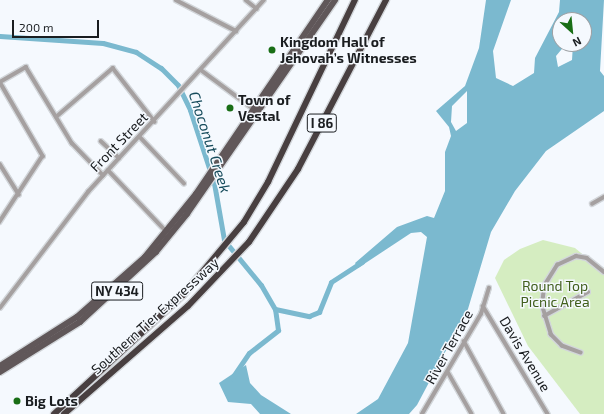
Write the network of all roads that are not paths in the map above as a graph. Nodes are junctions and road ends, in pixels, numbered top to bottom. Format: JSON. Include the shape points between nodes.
{"nodes":[{"id":1,"x":176,"y":0,"type":"edge"},
{"id":2,"x":246,"y":0,"type":"edge"},
{"id":3,"x":264,"y":0,"type":"edge"},
{"id":4,"x":328,"y":0,"type":"edge"},
{"id":5,"x":335,"y":0,"type":"edge"},
{"id":6,"x":355,"y":0,"type":"edge"},
{"id":7,"x":386,"y":0,"type":"edge"},
{"id":8,"x":257,"y":9,"type":"junction"},
{"id":9,"x":236,"y":31,"type":"junction"},
{"id":10,"x":201,"y":70,"type":"junction"},
{"id":11,"x":0,"y":82,"type":"edge"},
{"id":12,"x":255,"y":110,"type":"junction"},
{"id":13,"x":56,"y":117,"type":"junction"},
{"id":14,"x":155,"y":122,"type":"junction"},
{"id":15,"x":140,"y":137,"type":"junction"},
{"id":16,"x":101,"y":141,"type":"dead end"},
{"id":17,"x":119,"y":158,"type":"junction"},
{"id":18,"x":0,"y":164,"type":"edge"},
{"id":19,"x":108,"y":170,"type":"junction"},
{"id":20,"x":104,"y":175,"type":"junction"},
{"id":21,"x":208,"y":179,"type":"junction"},
{"id":22,"x":184,"y":183,"type":"dead end"},
{"id":23,"x":18,"y":194,"type":"junction"},
{"id":24,"x":604,"y":197,"type":"edge"},
{"id":25,"x":592,"y":204,"type":"dead end"},
{"id":26,"x":0,"y":222,"type":"edge"},
{"id":27,"x":167,"y":232,"type":"junction"},
{"id":28,"x":604,"y":272,"type":"edge"},
{"id":29,"x":489,"y":288,"type":"dead end"},
{"id":30,"x":588,"y":292,"type":"dead end"},
{"id":31,"x":483,"y":306,"type":"junction"},
{"id":32,"x":0,"y":308,"type":"edge"},
{"id":33,"x":544,"y":316,"type":"junction"},
{"id":34,"x":464,"y":341,"type":"junction"},
{"id":35,"x":581,"y":354,"type":"dead end"},
{"id":36,"x":0,"y":366,"type":"edge"},
{"id":37,"x":0,"y":372,"type":"edge"},
{"id":38,"x":448,"y":372,"type":"junction"},
{"id":39,"x":54,"y":414,"type":"edge"},
{"id":40,"x":64,"y":414,"type":"edge"},
{"id":41,"x":422,"y":414,"type":"edge"},
{"id":42,"x":472,"y":414,"type":"edge"},
{"id":43,"x":504,"y":414,"type":"edge"},
{"id":44,"x":548,"y":414,"type":"edge"}],
"edges":[{"from":1,"to":9,"type":"street"},
{"from":2,"to":8,"type":"street"},
{"from":3,"to":8,"type":"street","name":"Front Street"},
{"from":4,"to":12,"type":"main road","number":"NY 434"},
{"from":5,"to":12,"type":"main road","number":"NY 434"},
{"from":6,"to":39,"type":"highway","name":"Southern Tier Expressway","number":"I 86","via":[[268,182],[238,230],[219,256],[183,295]]},
{"from":7,"to":40,"type":"highway","name":"Southern Tier Expressway","number":"I 86","via":[[298,169],[249,242],[228,267]]},
{"from":8,"to":9,"type":"street","name":"Front Street"},
{"from":9,"to":10,"type":"street","name":"Front Street"},
{"from":10,"to":12,"type":"street"},
{"from":10,"to":14,"type":"street","name":"Front Street"},
{"from":11,"to":13,"type":"street","via":[[24,66]]},
{"from":11,"to":23,"type":"street","via":[[42,158]]},
{"from":12,"to":21,"type":"main road","number":"NY 434"},
{"from":13,"to":14,"type":"street","via":[[114,68]]},
{"from":13,"to":20,"type":"street","via":[[76,148]]},
{"from":14,"to":15,"type":"street","name":"Front Street"},
{"from":15,"to":17,"type":"street","name":"Front Street"},
{"from":15,"to":22,"type":"street"},
{"from":16,"to":17,"type":"street"},
{"from":17,"to":19,"type":"street","name":"Front Street"},
{"from":18,"to":23,"type":"street"},
{"from":19,"to":20,"type":"street","name":"Front Street"},
{"from":19,"to":27,"type":"street"},
{"from":20,"to":32,"type":"street","name":"Front Street"},
{"from":21,"to":27,"type":"main road","number":"NY 434"},
{"from":21,"to":37,"type":"main road","number":"NY 434","via":[[160,247],[104,303],[56,340]]},
{"from":23,"to":26,"type":"street"},
{"from":24,"to":25,"type":"street"},
{"from":27,"to":36,"type":"main road","number":"NY 434","via":[[135,267],[77,317]]},
{"from":28,"to":33,"type":"street","via":[[587,258],[576,256],[557,265],[546,280],[541,298]]},
{"from":29,"to":31,"type":"street","name":"River Terrace"},
{"from":30,"to":33,"type":"street"},
{"from":31,"to":34,"type":"street","name":"River Terrace"},
{"from":31,"to":44,"type":"street","name":"Davis Avenue"},
{"from":33,"to":35,"type":"street","via":[[556,341]]},
{"from":34,"to":38,"type":"street","name":"River Terrace"},
{"from":34,"to":43,"type":"street"},
{"from":38,"to":41,"type":"street","name":"River Terrace"},
{"from":38,"to":42,"type":"street"}]}
